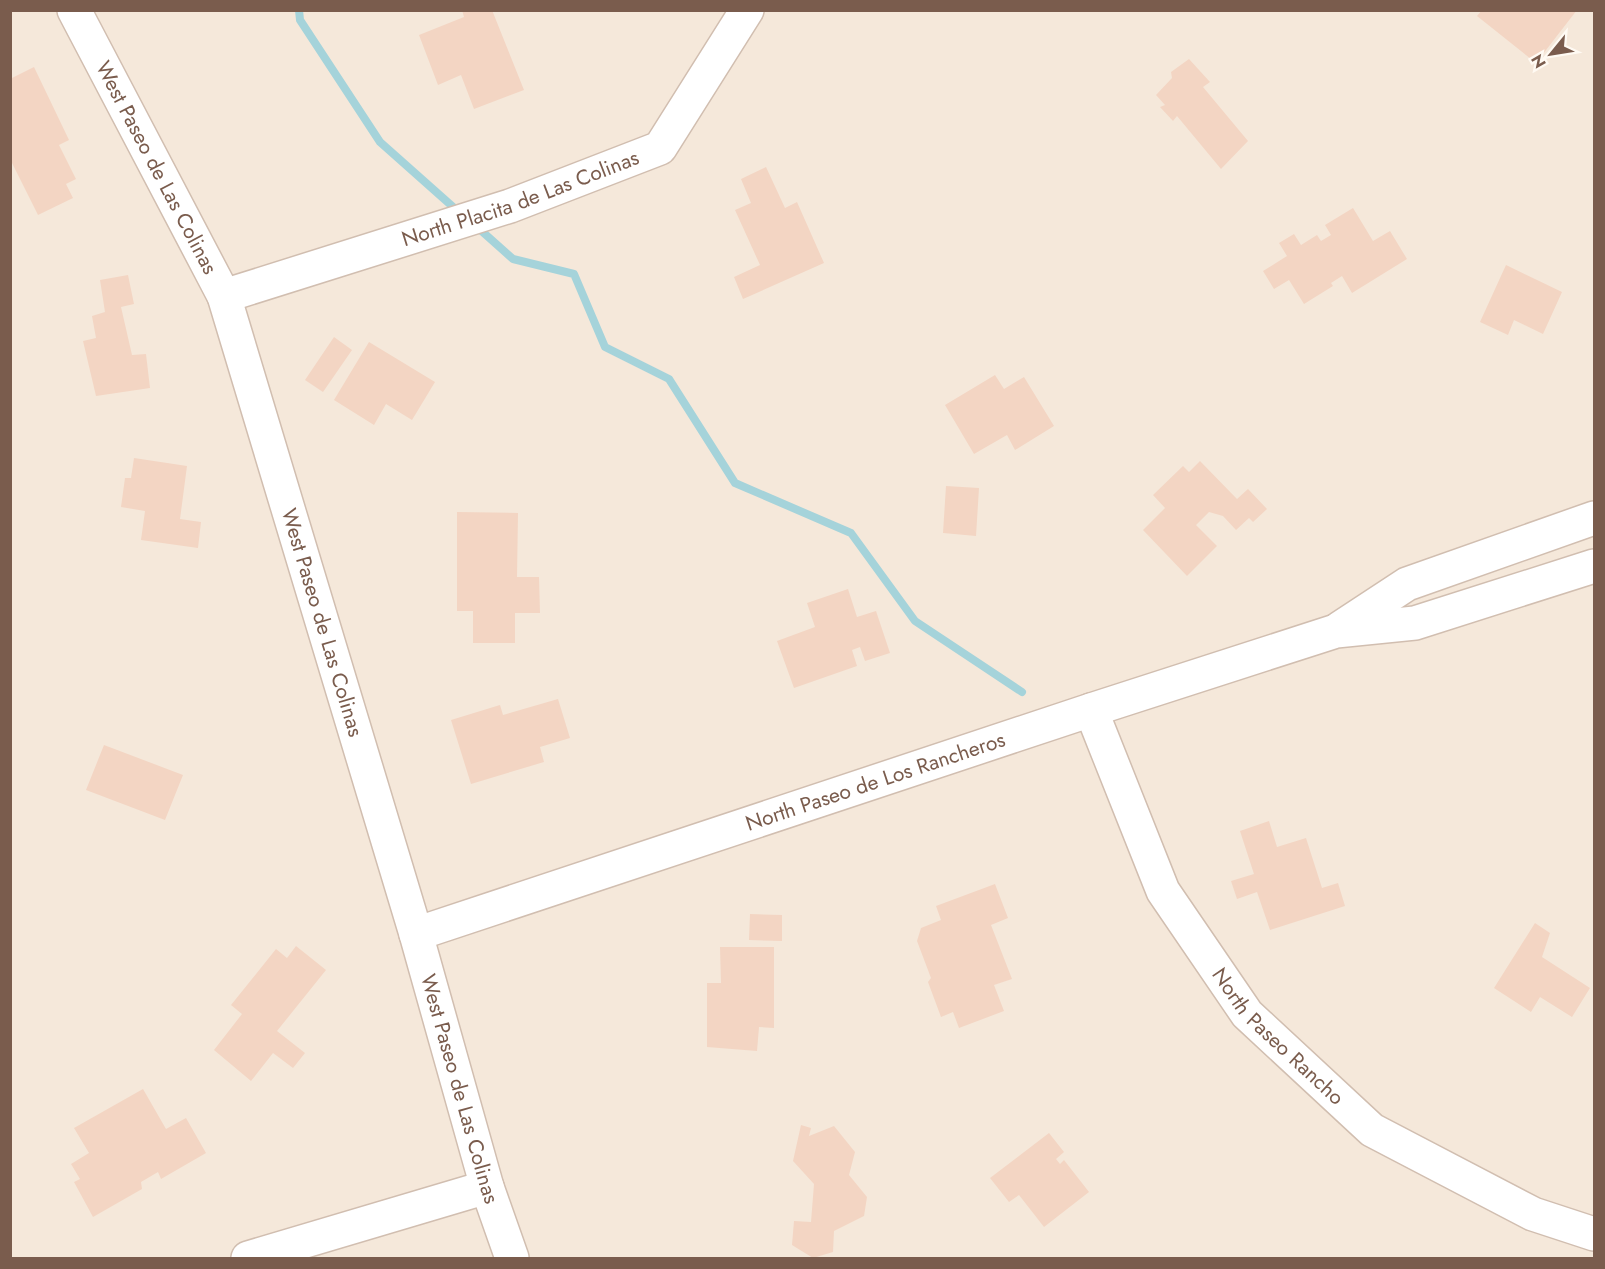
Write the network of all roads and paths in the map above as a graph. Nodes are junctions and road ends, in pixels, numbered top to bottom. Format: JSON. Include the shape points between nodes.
{"nodes":[{"id":1,"x":74,"y":10,"type":"edge"},
{"id":2,"x":747,"y":10,"type":"edge"},
{"id":3,"x":224,"y":296,"type":"junction"},
{"id":4,"x":1594,"y":518,"type":"edge"},
{"id":5,"x":1594,"y":566,"type":"edge"},
{"id":6,"x":1336,"y":631,"type":"junction"},
{"id":7,"x":1091,"y":710,"type":"junction"},
{"id":8,"x":416,"y":934,"type":"junction"},
{"id":9,"x":487,"y":1187,"type":"junction"},
{"id":10,"x":1594,"y":1234,"type":"edge"},
{"id":11,"x":248,"y":1258,"type":"edge"},
{"id":12,"x":512,"y":1258,"type":"edge"}],
"edges":[{"from":1,"to":3,"type":"street","name":"West Paseo de Las Colinas"},
{"from":2,"to":3,"type":"street","name":"North Placita de Las Colinas","via":[[660,148],[510,206]]},
{"from":3,"to":8,"type":"street","name":"West Paseo de Las Colinas"},
{"from":4,"to":6,"type":"street","name":"North Paseo de Los Rancheros","via":[[1407,584]]},
{"from":5,"to":6,"type":"street","name":"North Paseo de Los Rancheros","via":[[1415,623]]},
{"from":6,"to":7,"type":"street","name":"North Paseo de Los Rancheros"},
{"from":7,"to":8,"type":"street","name":"North Paseo de Los Rancheros"},
{"from":7,"to":10,"type":"street","name":"North Paseo Rancho","via":[[1163,891],[1247,1014],[1372,1130],[1533,1214]]},
{"from":8,"to":9,"type":"street","name":"West Paseo de Las Colinas"},
{"from":9,"to":11,"type":"street"},
{"from":9,"to":12,"type":"street","name":"West Paseo de Las Colinas"}]}
